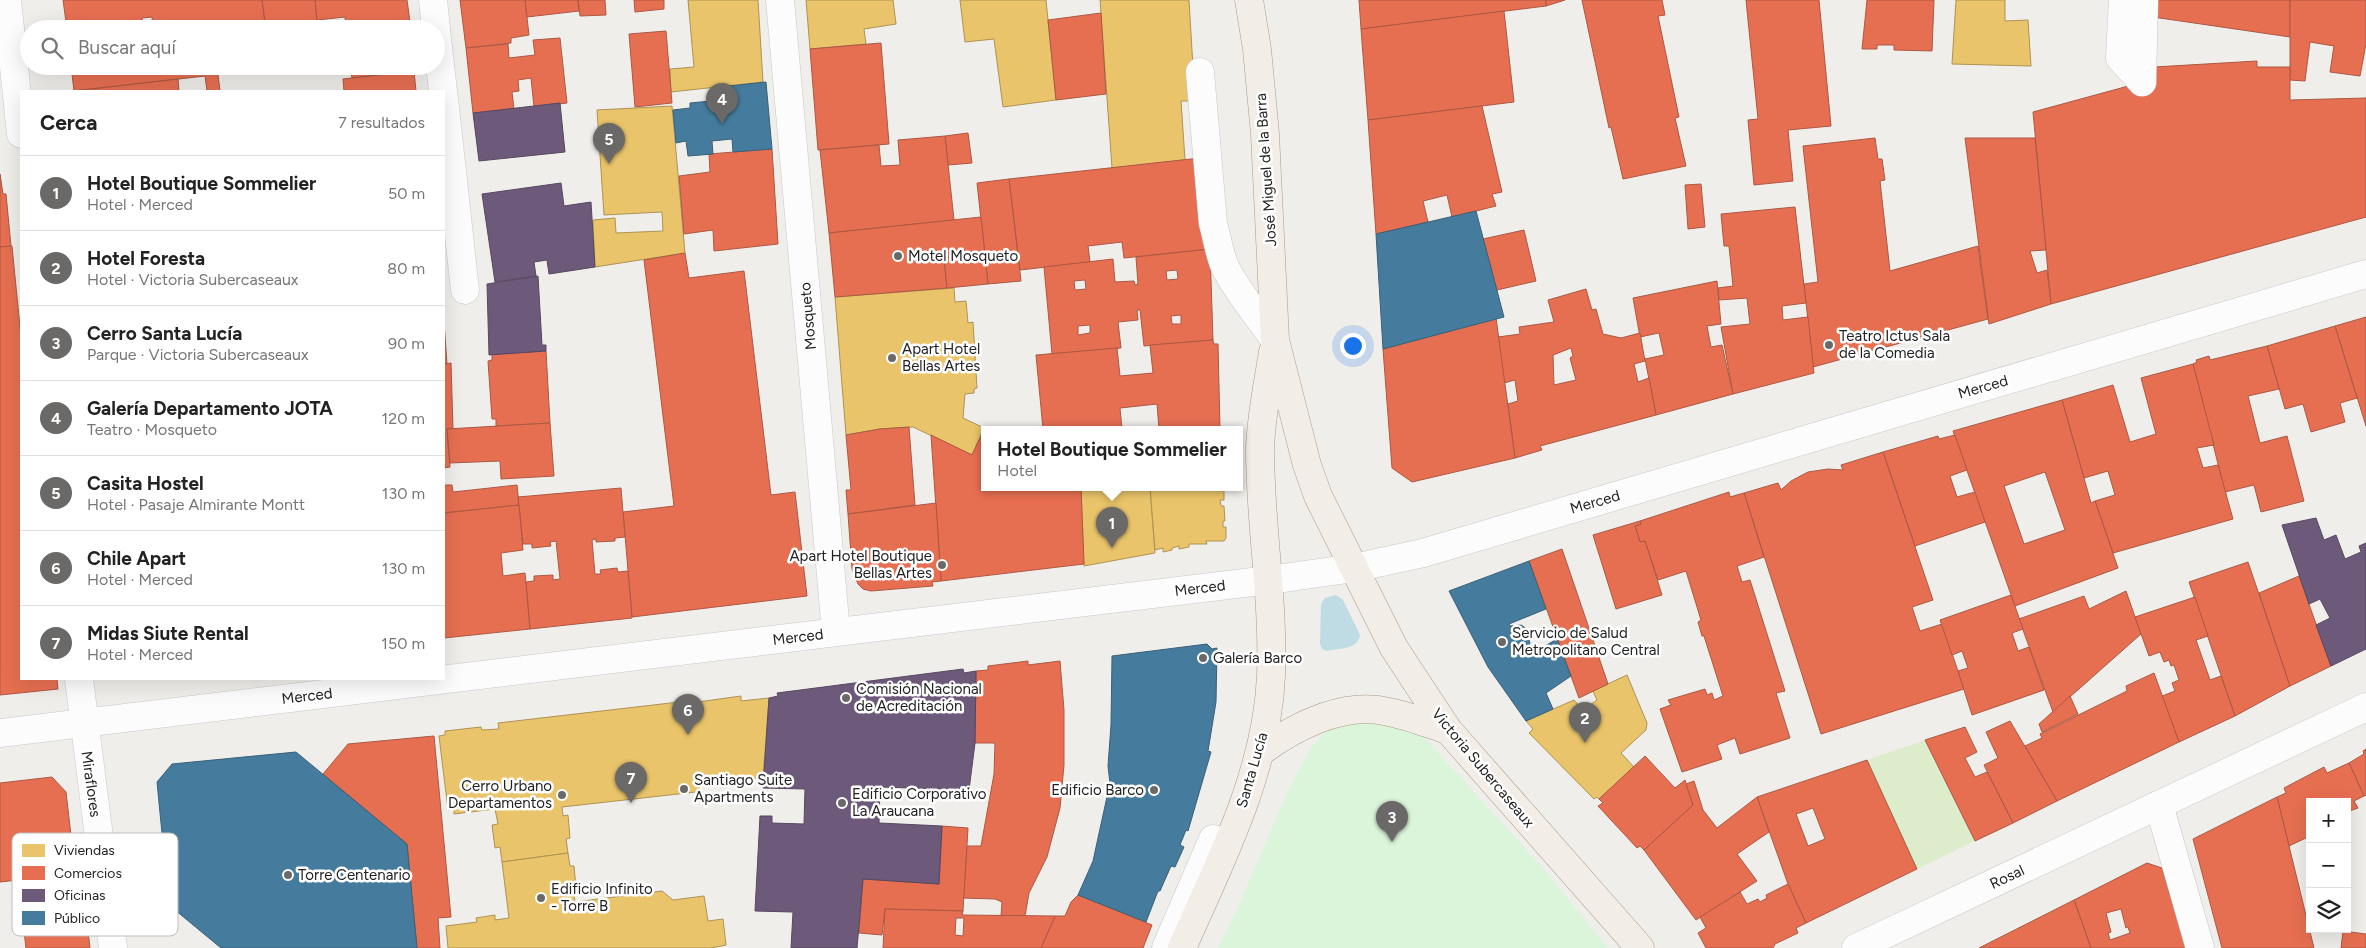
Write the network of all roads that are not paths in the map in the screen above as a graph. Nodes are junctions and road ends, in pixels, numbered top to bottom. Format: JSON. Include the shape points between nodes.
{"nodes":[{"id":1,"x":7,"y":0,"type":"edge"},
{"id":2,"x":433,"y":0,"type":"edge"},
{"id":3,"x":780,"y":0,"type":"edge"},
{"id":4,"x":1249,"y":0,"type":"edge"},
{"id":5,"x":2122,"y":0,"type":"edge"},
{"id":6,"x":2144,"y":0,"type":"edge"},
{"id":7,"x":435,"y":20,"type":"edge"},
{"id":8,"x":1200,"y":72,"type":"dead end"},
{"id":9,"x":441,"y":75,"type":"edge"},
{"id":10,"x":443,"y":90,"type":"edge"},
{"id":11,"x":445,"y":108,"type":"edge"},
{"id":12,"x":20,"y":124,"type":"edge"},
{"id":13,"x":2366,"y":274,"type":"edge"},
{"id":14,"x":465,"y":290,"type":"dead end"},
{"id":15,"x":1275,"y":340,"type":"junction"},
{"id":16,"x":1354,"y":568,"type":"junction"},
{"id":17,"x":1269,"y":580,"type":"junction"},
{"id":18,"x":836,"y":632,"type":"junction"},
{"id":19,"x":445,"y":679,"type":"edge"},
{"id":20,"x":79,"y":680,"type":"edge"},
{"id":21,"x":439,"y":680,"type":"edge"},
{"id":22,"x":2366,"y":707,"type":"edge"},
{"id":23,"x":84,"y":723,"type":"junction"},
{"id":24,"x":1448,"y":730,"type":"junction"},
{"id":25,"x":0,"y":733,"type":"edge"},
{"id":26,"x":1260,"y":752,"type":"junction"},
{"id":27,"x":2158,"y":805,"type":"junction"},
{"id":28,"x":98,"y":833,"type":"edge"},
{"id":29,"x":1227,"y":844,"type":"junction"},
{"id":30,"x":1166,"y":948,"type":"edge"},
{"id":31,"x":1182,"y":948,"type":"edge"},
{"id":32,"x":1640,"y":948,"type":"edge"},
{"id":33,"x":1856,"y":948,"type":"edge"},
{"id":34,"x":2200,"y":948,"type":"edge"}],
"edges":[{"from":1,"to":12,"type":"street"},
{"from":2,"to":7,"type":"street"},
{"from":3,"to":18,"type":"street","name":"Mosqueto"},
{"from":4,"to":15,"type":"main road","name":"José Miguel de la Barra","via":[[1265,134]]},
{"from":5,"to":6,"type":"street","via":[[2120,58],[2142,82]]},
{"from":8,"to":15,"type":"street","via":[[1213,222],[1219,247],[1236,286]]},
{"from":9,"to":10,"type":"street"},
{"from":11,"to":14,"type":"street"},
{"from":13,"to":16,"type":"street","name":"Merced","via":[[1433,550]]},
{"from":15,"to":16,"type":"main road","name":"José Miguel de la Barra","via":[[1307,465]]},
{"from":15,"to":17,"type":"main road","name":"José Miguel de la Barra","via":[[1260,448]]},
{"from":16,"to":17,"type":"street","name":"Merced"},
{"from":16,"to":24,"type":"main road","name":"Victoria Subercaseaux","via":[[1394,648]]},
{"from":17,"to":18,"type":"street","name":"Merced"},
{"from":17,"to":26,"type":"main road","name":"Santa Lucía","via":[[1271,678]]},
{"from":18,"to":19,"type":"street","name":"Merced"},
{"from":20,"to":23,"type":"street","name":"Miraflores"},
{"from":21,"to":23,"type":"street","name":"Merced"},
{"from":22,"to":27,"type":"street","name":"Rosal"},
{"from":23,"to":25,"type":"street","name":"Merced"},
{"from":23,"to":28,"type":"street","name":"Miraflores"},
{"from":24,"to":26,"type":"main road","via":[[1387,711],[1356,710],[1312,720]]},
{"from":24,"to":32,"type":"main road","name":"Victoria Subercaseaux"},
{"from":26,"to":29,"type":"main road","name":"Santa Lucía"},
{"from":27,"to":33,"type":"street","name":"Rosal"},
{"from":27,"to":34,"type":"street"},
{"from":29,"to":30,"type":"street","via":[[1213,839]]},
{"from":29,"to":31,"type":"main road","name":"Santa Lucía"}]}
